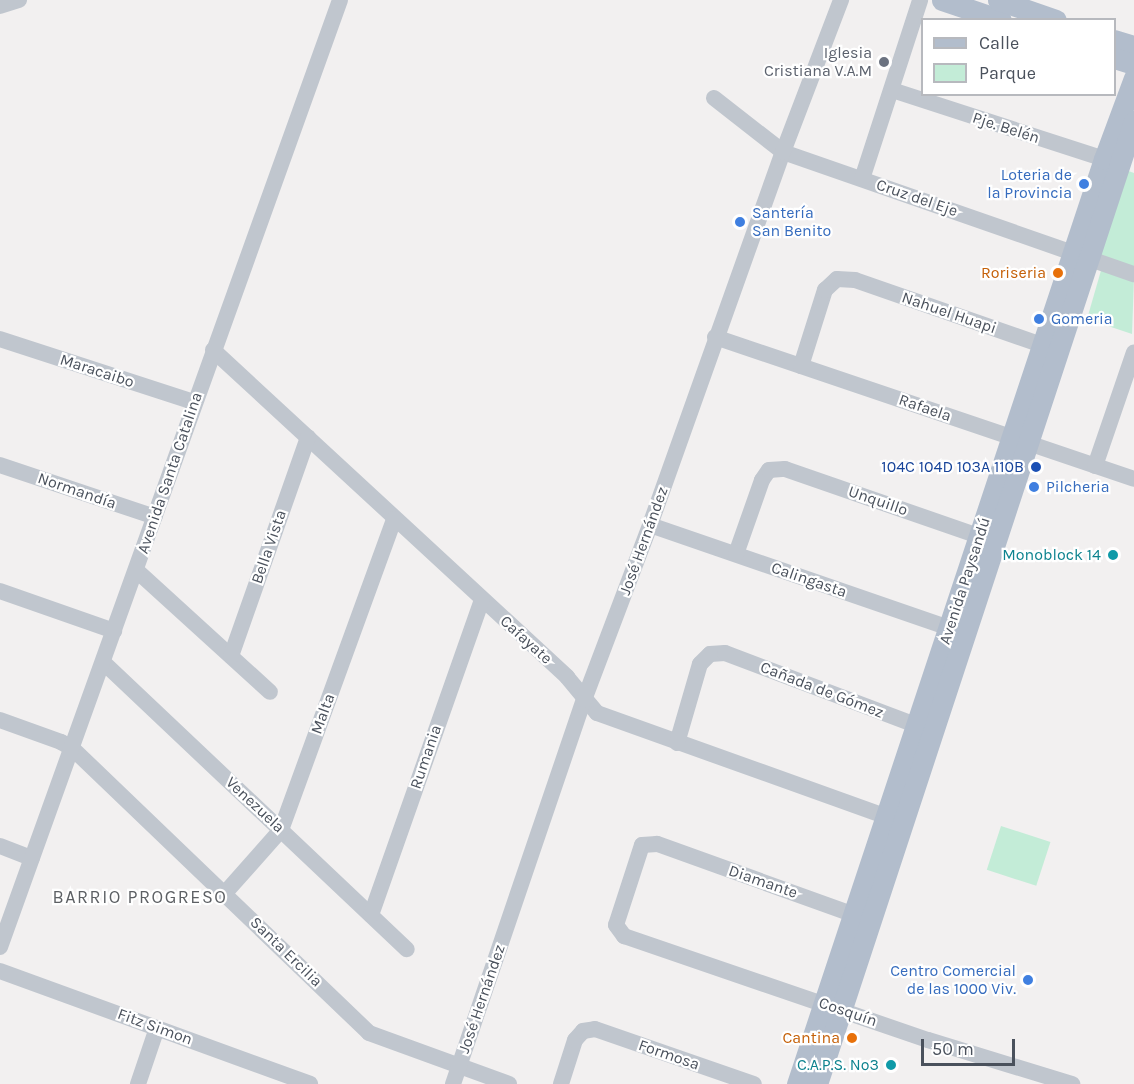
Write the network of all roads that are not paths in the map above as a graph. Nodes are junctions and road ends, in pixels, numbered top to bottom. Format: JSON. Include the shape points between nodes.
{"nodes":[{"id":1,"x":19,"y":0,"type":"edge"},
{"id":2,"x":340,"y":0,"type":"edge"},
{"id":3,"x":841,"y":0,"type":"edge"},
{"id":4,"x":920,"y":0,"type":"edge"},
{"id":5,"x":942,"y":0,"type":"edge"},
{"id":6,"x":998,"y":0,"type":"edge"},
{"id":7,"x":0,"y":6,"type":"edge"},
{"id":8,"x":995,"y":18,"type":"edge"},
{"id":9,"x":1050,"y":18,"type":"edge"},
{"id":10,"x":1116,"y":41,"type":"edge"},
{"id":11,"x":1134,"y":46,"type":"edge"},
{"id":12,"x":1116,"y":58,"type":"edge"},
{"id":13,"x":1134,"y":64,"type":"edge"},
{"id":14,"x":1134,"y":78,"type":"edge"},
{"id":15,"x":892,"y":90,"type":"junction"},
{"id":16,"x":714,"y":98,"type":"dead end"},
{"id":17,"x":1134,"y":121,"type":"edge"},
{"id":18,"x":783,"y":152,"type":"junction"},
{"id":19,"x":1112,"y":162,"type":"junction"},
{"id":20,"x":862,"y":179,"type":"junction"},
{"id":21,"x":1082,"y":256,"type":"junction"},
{"id":22,"x":1134,"y":274,"type":"edge"},
{"id":23,"x":716,"y":338,"type":"junction"},
{"id":24,"x":0,"y":339,"type":"edge"},
{"id":25,"x":1051,"y":349,"type":"junction"},
{"id":26,"x":213,"y":350,"type":"junction"},
{"id":27,"x":1134,"y":351,"type":"edge"},
{"id":28,"x":801,"y":366,"type":"junction"},
{"id":29,"x":1131,"y":371,"type":"edge"},
{"id":30,"x":194,"y":402,"type":"junction"},
{"id":31,"x":308,"y":437,"type":"junction"},
{"id":32,"x":1020,"y":440,"type":"junction"},
{"id":33,"x":0,"y":465,"type":"edge"},
{"id":34,"x":1095,"y":465,"type":"junction"},
{"id":35,"x":1134,"y":479,"type":"edge"},
{"id":36,"x":155,"y":517,"type":"junction"},
{"id":37,"x":394,"y":519,"type":"junction"},
{"id":38,"x":650,"y":525,"type":"junction"},
{"id":39,"x":988,"y":539,"type":"junction"},
{"id":40,"x":736,"y":554,"type":"junction"},
{"id":41,"x":136,"y":570,"type":"junction"},
{"id":42,"x":0,"y":591,"type":"edge"},
{"id":43,"x":482,"y":600,"type":"junction"},
{"id":44,"x":114,"y":631,"type":"junction"},
{"id":45,"x":958,"y":632,"type":"junction"},
{"id":46,"x":231,"y":656,"type":"junction"},
{"id":47,"x":103,"y":662,"type":"junction"},
{"id":48,"x":270,"y":692,"type":"dead end"},
{"id":49,"x":584,"y":700,"type":"junction"},
{"id":50,"x":0,"y":720,"type":"edge"},
{"id":51,"x":926,"y":729,"type":"junction"},
{"id":52,"x":677,"y":743,"type":"junction"},
{"id":53,"x":73,"y":749,"type":"junction"},
{"id":54,"x":895,"y":820,"type":"junction"},
{"id":55,"x":281,"y":830,"type":"junction"},
{"id":56,"x":0,"y":846,"type":"edge"},
{"id":57,"x":32,"y":858,"type":"junction"},
{"id":58,"x":225,"y":893,"type":"junction"},
{"id":59,"x":371,"y":915,"type":"junction"},
{"id":60,"x":862,"y":917,"type":"junction"},
{"id":61,"x":624,"y":936,"type":"joint"},
{"id":62,"x":0,"y":946,"type":"edge"},
{"id":63,"x":407,"y":949,"type":"dead end"},
{"id":64,"x":0,"y":971,"type":"edge"},
{"id":65,"x":833,"y":1006,"type":"junction"},
{"id":66,"x":157,"y":1028,"type":"junction"},
{"id":67,"x":459,"y":1066,"type":"junction"},
{"id":68,"x":138,"y":1084,"type":"edge"},
{"id":69,"x":307,"y":1084,"type":"edge"},
{"id":70,"x":453,"y":1084,"type":"edge"},
{"id":71,"x":509,"y":1084,"type":"edge"},
{"id":72,"x":561,"y":1084,"type":"edge"},
{"id":73,"x":754,"y":1084,"type":"edge"},
{"id":74,"x":797,"y":1084,"type":"edge"},
{"id":75,"x":817,"y":1084,"type":"edge"},
{"id":76,"x":1072,"y":1084,"type":"edge"}],
"edges":[{"from":1,"to":7,"type":"street"},
{"from":2,"to":26,"type":"street","name":"Avenida Santa Catalina"},
{"from":3,"to":18,"type":"street","name":"José Hernández"},
{"from":4,"to":15,"type":"street"},
{"from":5,"to":8,"type":"main road"},
{"from":6,"to":9,"type":"main road"},
{"from":10,"to":11,"type":"main road"},
{"from":12,"to":13,"type":"main road"},
{"from":14,"to":19,"type":"main road","name":"Avenida Paysandú"},
{"from":15,"to":19,"type":"street","name":"Pje. Belén"},
{"from":15,"to":20,"type":"street"},
{"from":16,"to":18,"type":"street","name":"Cruz del Eje"},
{"from":17,"to":19,"type":"main road","name":"Avenida Paysandú"},
{"from":18,"to":20,"type":"street","name":"Cruz del Eje"},
{"from":18,"to":23,"type":"street","name":"José Hernández"},
{"from":19,"to":21,"type":"main road","name":"Avenida Paysandú"},
{"from":20,"to":21,"type":"street","name":"Cruz del Eje"},
{"from":21,"to":22,"type":"street","name":"Cruz del Eje"},
{"from":21,"to":25,"type":"main road","name":"Avenida Paysandú"},
{"from":23,"to":28,"type":"street","name":"Rafaela"},
{"from":23,"to":38,"type":"street","name":"José Hernández"},
{"from":24,"to":30,"type":"street","name":"Maracaibo"},
{"from":25,"to":28,"type":"street","name":"Nahuel Huapi","via":[[855,280],[837,279],[825,290]]},
{"from":25,"to":32,"type":"main road","name":"Avenida Paysandú"},
{"from":26,"to":30,"type":"street","name":"Avenida Santa Catalina"},
{"from":26,"to":31,"type":"street","name":"Cafayate"},
{"from":27,"to":29,"type":"street"},
{"from":28,"to":32,"type":"street","name":"Rafaela"},
{"from":29,"to":34,"type":"street"},
{"from":30,"to":36,"type":"street","name":"Avenida Santa Catalina"},
{"from":31,"to":37,"type":"street","name":"Cafayate"},
{"from":31,"to":46,"type":"street","name":"Bella Vista"},
{"from":32,"to":34,"type":"street","name":"Rafaela"},
{"from":32,"to":39,"type":"main road","name":"Avenida Paysandú"},
{"from":33,"to":36,"type":"street","name":"Normandía"},
{"from":34,"to":35,"type":"street","name":"Rafaela"},
{"from":36,"to":41,"type":"street","name":"Avenida Santa Catalina"},
{"from":37,"to":43,"type":"street","name":"Cafayate"},
{"from":37,"to":55,"type":"street","name":"Malta"},
{"from":38,"to":40,"type":"street","name":"Calingasta"},
{"from":38,"to":49,"type":"street","name":"José Hernández"},
{"from":39,"to":40,"type":"street","name":"Unquillo","via":[[785,469],[769,470],[762,480]]},
{"from":39,"to":45,"type":"main road","name":"Avenida Paysandú"},
{"from":40,"to":45,"type":"street","name":"Calingasta"},
{"from":41,"to":44,"type":"street","name":"Avenida Santa Catalina"},
{"from":41,"to":46,"type":"street"},
{"from":42,"to":44,"type":"street"},
{"from":43,"to":49,"type":"street","name":"Cafayate","via":[[567,677]]},
{"from":43,"to":59,"type":"street","name":"Rumania"},
{"from":44,"to":47,"type":"street","name":"Avenida Santa Catalina"},
{"from":45,"to":51,"type":"main road","name":"Avenida Paysandú"},
{"from":46,"to":48,"type":"street"},
{"from":47,"to":53,"type":"street","name":"Avenida Santa Catalina"},
{"from":47,"to":55,"type":"street","name":"Venezuela"},
{"from":49,"to":52,"type":"street","name":"Cafayate","via":[[597,713]]},
{"from":49,"to":67,"type":"street","name":"José Hernández"},
{"from":50,"to":53,"type":"street","name":"Santa Ercilia"},
{"from":51,"to":52,"type":"street","name":"Cañada de Gómez","via":[[725,653],[710,654],[700,664]]},
{"from":51,"to":54,"type":"main road","name":"Avenida Paysandú"},
{"from":52,"to":54,"type":"street","name":"Cafayate"},
{"from":53,"to":57,"type":"street","name":"Avenida Santa Catalina"},
{"from":53,"to":58,"type":"street","name":"Santa Ercilia"},
{"from":54,"to":60,"type":"main road","name":"Avenida Paysandú"},
{"from":55,"to":58,"type":"street","name":"Malta"},
{"from":55,"to":59,"type":"street","name":"Venezuela"},
{"from":56,"to":57,"type":"street"},
{"from":57,"to":62,"type":"street","name":"Avenida Santa Catalina"},
{"from":58,"to":67,"type":"street","name":"Santa Ercilia","via":[[369,1033]]},
{"from":59,"to":63,"type":"street","name":"Venezuela"},
{"from":60,"to":61,"type":"street","name":"Diamante","via":[[657,844],[642,845],[616,926]]},
{"from":60,"to":65,"type":"main road","name":"Avenida Paysandú"},
{"from":61,"to":65,"type":"street","name":"Cosquín"},
{"from":64,"to":66,"type":"street","name":"Fitz Simon"},
{"from":65,"to":74,"type":"main road","name":"Avenida Paysandú"},
{"from":65,"to":75,"type":"main road","name":"Avenida Paysandú"},
{"from":65,"to":76,"type":"street","name":"Cosquín"},
{"from":66,"to":68,"type":"street"},
{"from":66,"to":69,"type":"street","name":"Fitz Simon"},
{"from":67,"to":70,"type":"street","name":"José Hernández"},
{"from":67,"to":71,"type":"street","name":"Santa Ercilia"},
{"from":72,"to":73,"type":"street","name":"Formosa","via":[[575,1040],[583,1031],[595,1029]]}]}
